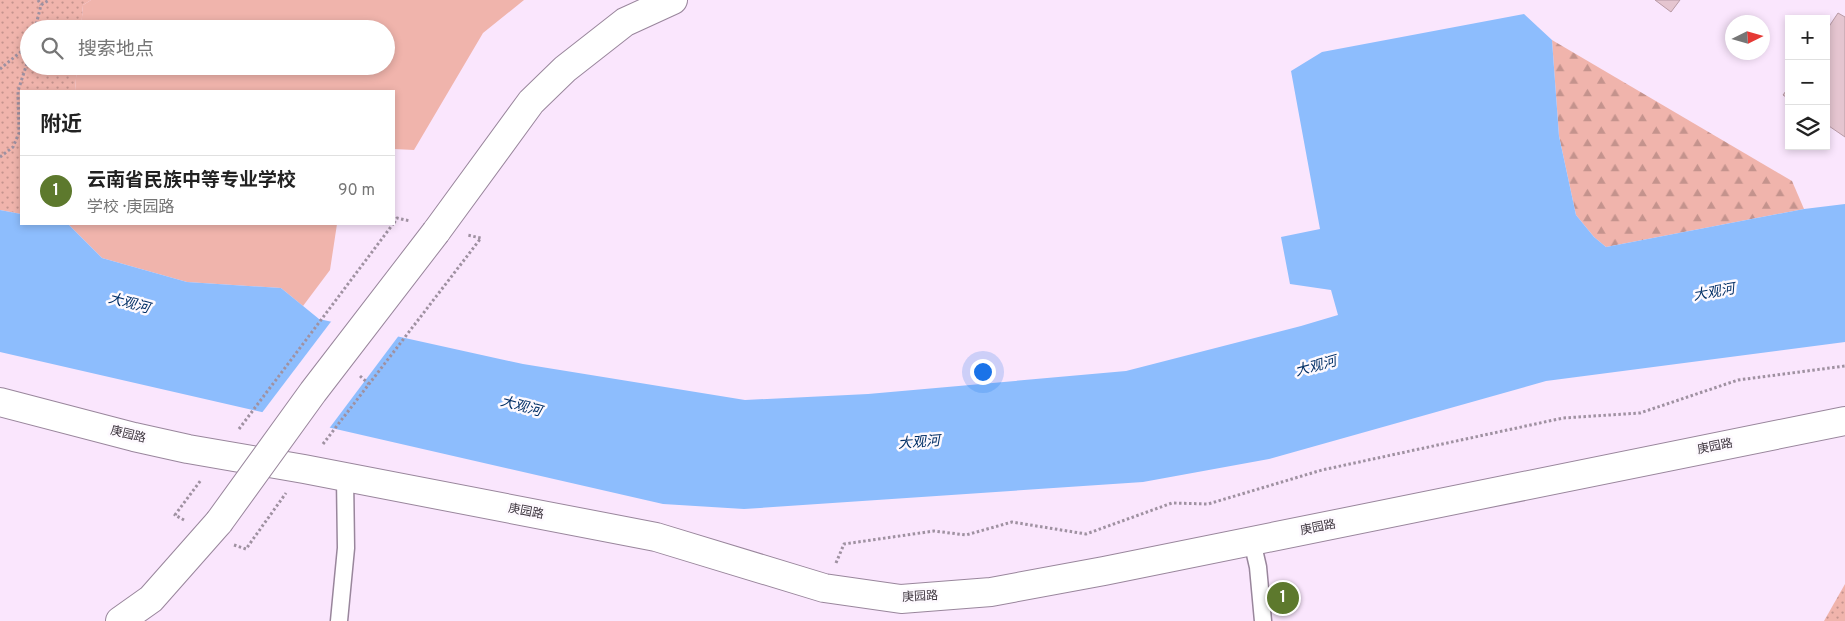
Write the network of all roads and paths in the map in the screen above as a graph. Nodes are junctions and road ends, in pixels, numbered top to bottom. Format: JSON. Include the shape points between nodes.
{"nodes":[{"id":1,"x":38,"y":0,"type":"edge"},
{"id":2,"x":49,"y":0,"type":"edge"},
{"id":3,"x":673,"y":0,"type":"edge"},
{"id":4,"x":40,"y":5,"type":"junction"},
{"id":5,"x":37,"y":20,"type":"edge"},
{"id":6,"x":20,"y":52,"type":"edge"},
{"id":7,"x":0,"y":69,"type":"edge"},
{"id":8,"x":23,"y":75,"type":"edge"},
{"id":9,"x":20,"y":133,"type":"edge"},
{"id":10,"x":20,"y":133,"type":"edge"},
{"id":11,"x":0,"y":157,"type":"edge"},
{"id":12,"x":397,"y":218,"type":"dead end"},
{"id":13,"x":395,"y":221,"type":"edge"},
{"id":14,"x":392,"y":225,"type":"edge"},
{"id":15,"x":481,"y":238,"type":"dead end"},
{"id":16,"x":1845,"y":366,"type":"edge"},
{"id":17,"x":0,"y":402,"type":"edge"},
{"id":18,"x":248,"y":418,"type":"dead end"},
{"id":19,"x":1845,"y":421,"type":"edge"},
{"id":20,"x":324,"y":443,"type":"dead end"},
{"id":21,"x":206,"y":473,"type":"dead end"},
{"id":22,"x":346,"y":477,"type":"junction"},
{"id":23,"x":289,"y":489,"type":"dead end"},
{"id":24,"x":175,"y":515,"type":"dead end"},
{"id":25,"x":1252,"y":542,"type":"junction"},
{"id":26,"x":246,"y":550,"type":"dead end"},
{"id":27,"x":824,"y":588,"type":"junction"},
{"id":28,"x":120,"y":621,"type":"edge"},
{"id":29,"x":339,"y":621,"type":"edge"},
{"id":30,"x":1263,"y":621,"type":"edge"}],
"edges":[{"from":1,"to":4,"type":"path"},
{"from":2,"to":4,"type":"path"},
{"from":3,"to":28,"type":"street","bridge":true,"via":[[625,22],[565,69],[531,102],[219,522],[151,599]]},
{"from":4,"to":5,"type":"path"},
{"from":6,"to":7,"type":"path"},
{"from":8,"to":10,"type":"path","via":[[18,91]]},
{"from":9,"to":11,"type":"path","via":[[13,147]]},
{"from":12,"to":13,"type":"path"},
{"from":14,"to":18,"type":"path"},
{"from":15,"to":20,"type":"path"},
{"from":16,"to":27,"type":"path","via":[[1738,380],[1640,413],[1563,418],[1524,426],[1322,470],[1208,504],[1172,503],[1086,534],[1012,522],[966,535],[934,531],[844,544]]},
{"from":17,"to":22,"type":"street","name":"庚园路","via":[[188,449]]},
{"from":19,"to":25,"type":"street","name":"庚园路"},
{"from":21,"to":24,"type":"path"},
{"from":22,"to":27,"type":"street","name":"庚园路","via":[[656,536]]},
{"from":22,"to":29,"type":"lane","via":[[346,548]]},
{"from":23,"to":26,"type":"path"},
{"from":25,"to":27,"type":"street","name":"庚园路","via":[[991,592],[901,599]]},
{"from":25,"to":30,"type":"lane"}]}
